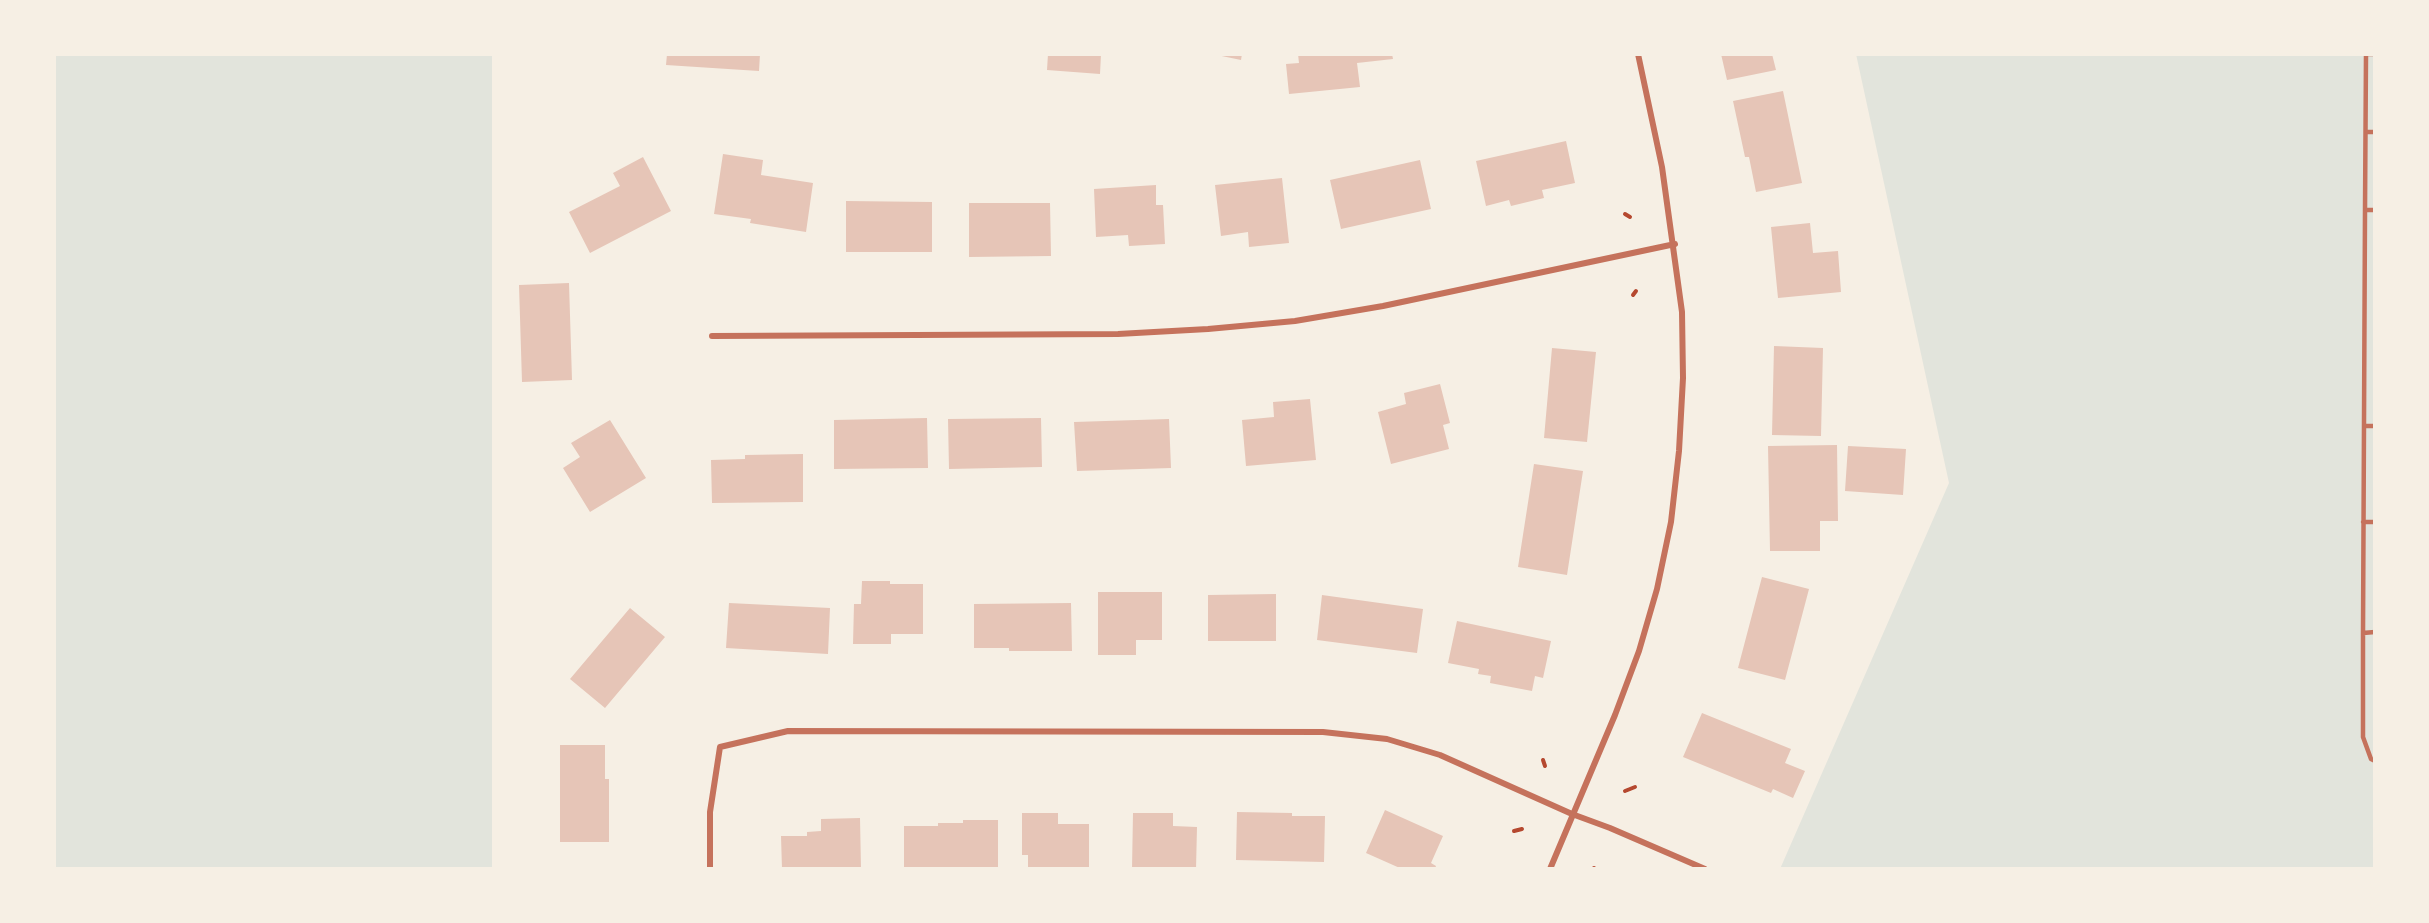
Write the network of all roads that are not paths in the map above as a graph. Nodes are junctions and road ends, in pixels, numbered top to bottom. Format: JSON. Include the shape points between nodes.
{"nodes":[{"id":1,"x":1638,"y":54,"type":"edge"},
{"id":2,"x":2366,"y":54,"type":"edge"},
{"id":3,"x":2375,"y":54,"type":"edge"},
{"id":4,"x":2366,"y":132,"type":"junction"},
{"id":5,"x":2375,"y":132,"type":"edge"},
{"id":6,"x":2365,"y":210,"type":"junction"},
{"id":7,"x":2375,"y":210,"type":"edge"},
{"id":8,"x":1674,"y":244,"type":"junction"},
{"id":9,"x":712,"y":336,"type":"dead end"},
{"id":10,"x":2364,"y":426,"type":"junction"},
{"id":11,"x":2375,"y":426,"type":"edge"},
{"id":12,"x":2363,"y":522,"type":"junction"},
{"id":13,"x":2375,"y":522,"type":"edge"},
{"id":14,"x":2375,"y":632,"type":"edge"},
{"id":15,"x":2363,"y":633,"type":"junction"},
{"id":16,"x":2375,"y":761,"type":"edge"},
{"id":17,"x":1572,"y":814,"type":"junction"},
{"id":18,"x":710,"y":869,"type":"edge"},
{"id":19,"x":1550,"y":869,"type":"edge"},
{"id":20,"x":1705,"y":869,"type":"edge"}],
"edges":[{"from":1,"to":8,"type":"street"},
{"from":2,"to":3,"type":"lane"},
{"from":2,"to":4,"type":"lane"},
{"from":4,"to":5,"type":"lane"},
{"from":4,"to":6,"type":"lane"},
{"from":6,"to":7,"type":"lane"},
{"from":6,"to":10,"type":"lane"},
{"from":8,"to":9,"type":"street","via":[[1295,321],[1118,334]]},
{"from":8,"to":17,"type":"street","via":[[1682,312],[1683,378],[1671,522],[1658,589],[1639,651]]},
{"from":10,"to":11,"type":"lane"},
{"from":10,"to":12,"type":"lane"},
{"from":12,"to":13,"type":"lane"},
{"from":12,"to":15,"type":"lane"},
{"from":14,"to":15,"type":"lane"},
{"from":15,"to":16,"type":"lane","via":[[2362,737]]},
{"from":17,"to":18,"type":"street","via":[[1440,755],[1387,739],[1323,732],[788,731],[720,747],[710,812]]},
{"from":17,"to":19,"type":"street"},
{"from":17,"to":20,"type":"street"}]}
